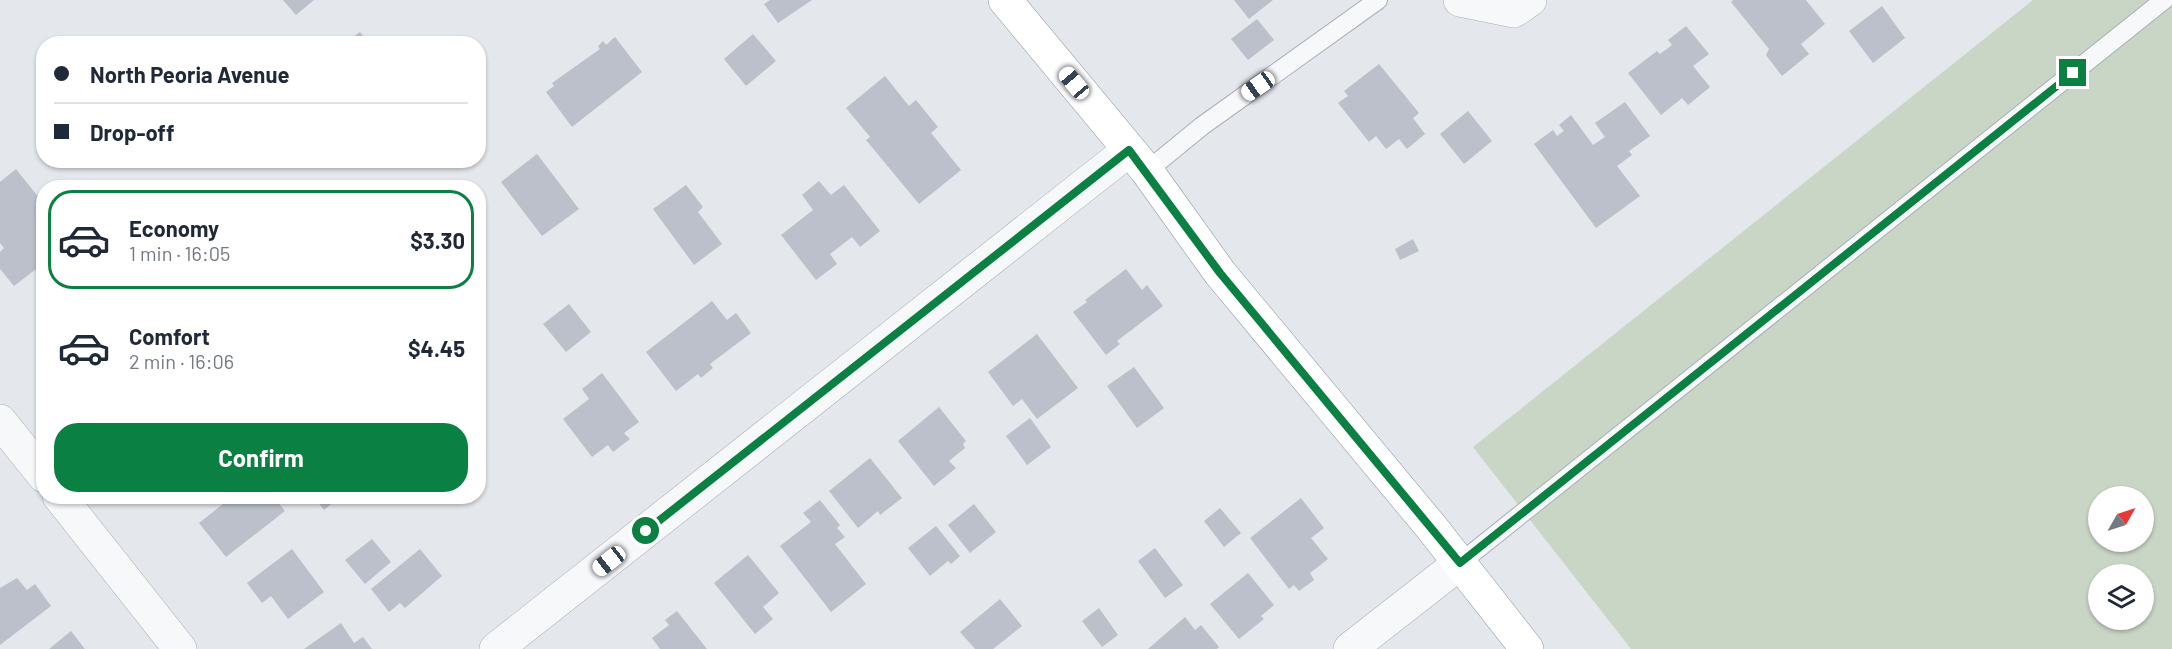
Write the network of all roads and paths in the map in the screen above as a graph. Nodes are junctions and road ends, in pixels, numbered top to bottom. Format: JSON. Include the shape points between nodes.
{"nodes":[{"id":1,"x":1005,"y":0,"type":"edge"},
{"id":2,"x":1378,"y":0,"type":"edge"},
{"id":3,"x":1460,"y":0,"type":"edge"},
{"id":4,"x":1530,"y":0,"type":"edge"},
{"id":5,"x":2164,"y":0,"type":"edge"},
{"id":6,"x":1138,"y":160,"type":"junction"},
{"id":7,"x":0,"y":421,"type":"edge"},
{"id":8,"x":36,"y":466,"type":"edge"},
{"id":9,"x":65,"y":504,"type":"edge"},
{"id":10,"x":1460,"y":563,"type":"junction"},
{"id":11,"x":180,"y":649,"type":"edge"},
{"id":12,"x":496,"y":649,"type":"edge"},
{"id":13,"x":1350,"y":649,"type":"edge"},
{"id":14,"x":1527,"y":649,"type":"edge"}],
"edges":[{"from":1,"to":6,"type":"highway"},
{"from":2,"to":6,"type":"lane","via":[[1202,126]]},
{"from":3,"to":4,"type":"street","via":[[1514,11]]},
{"from":5,"to":10,"type":"lane"},
{"from":6,"to":10,"type":"highway","via":[[1220,273]]},
{"from":6,"to":12,"type":"street"},
{"from":7,"to":8,"type":"street"},
{"from":9,"to":11,"type":"street"},
{"from":10,"to":13,"type":"street"},
{"from":10,"to":14,"type":"highway"}]}
